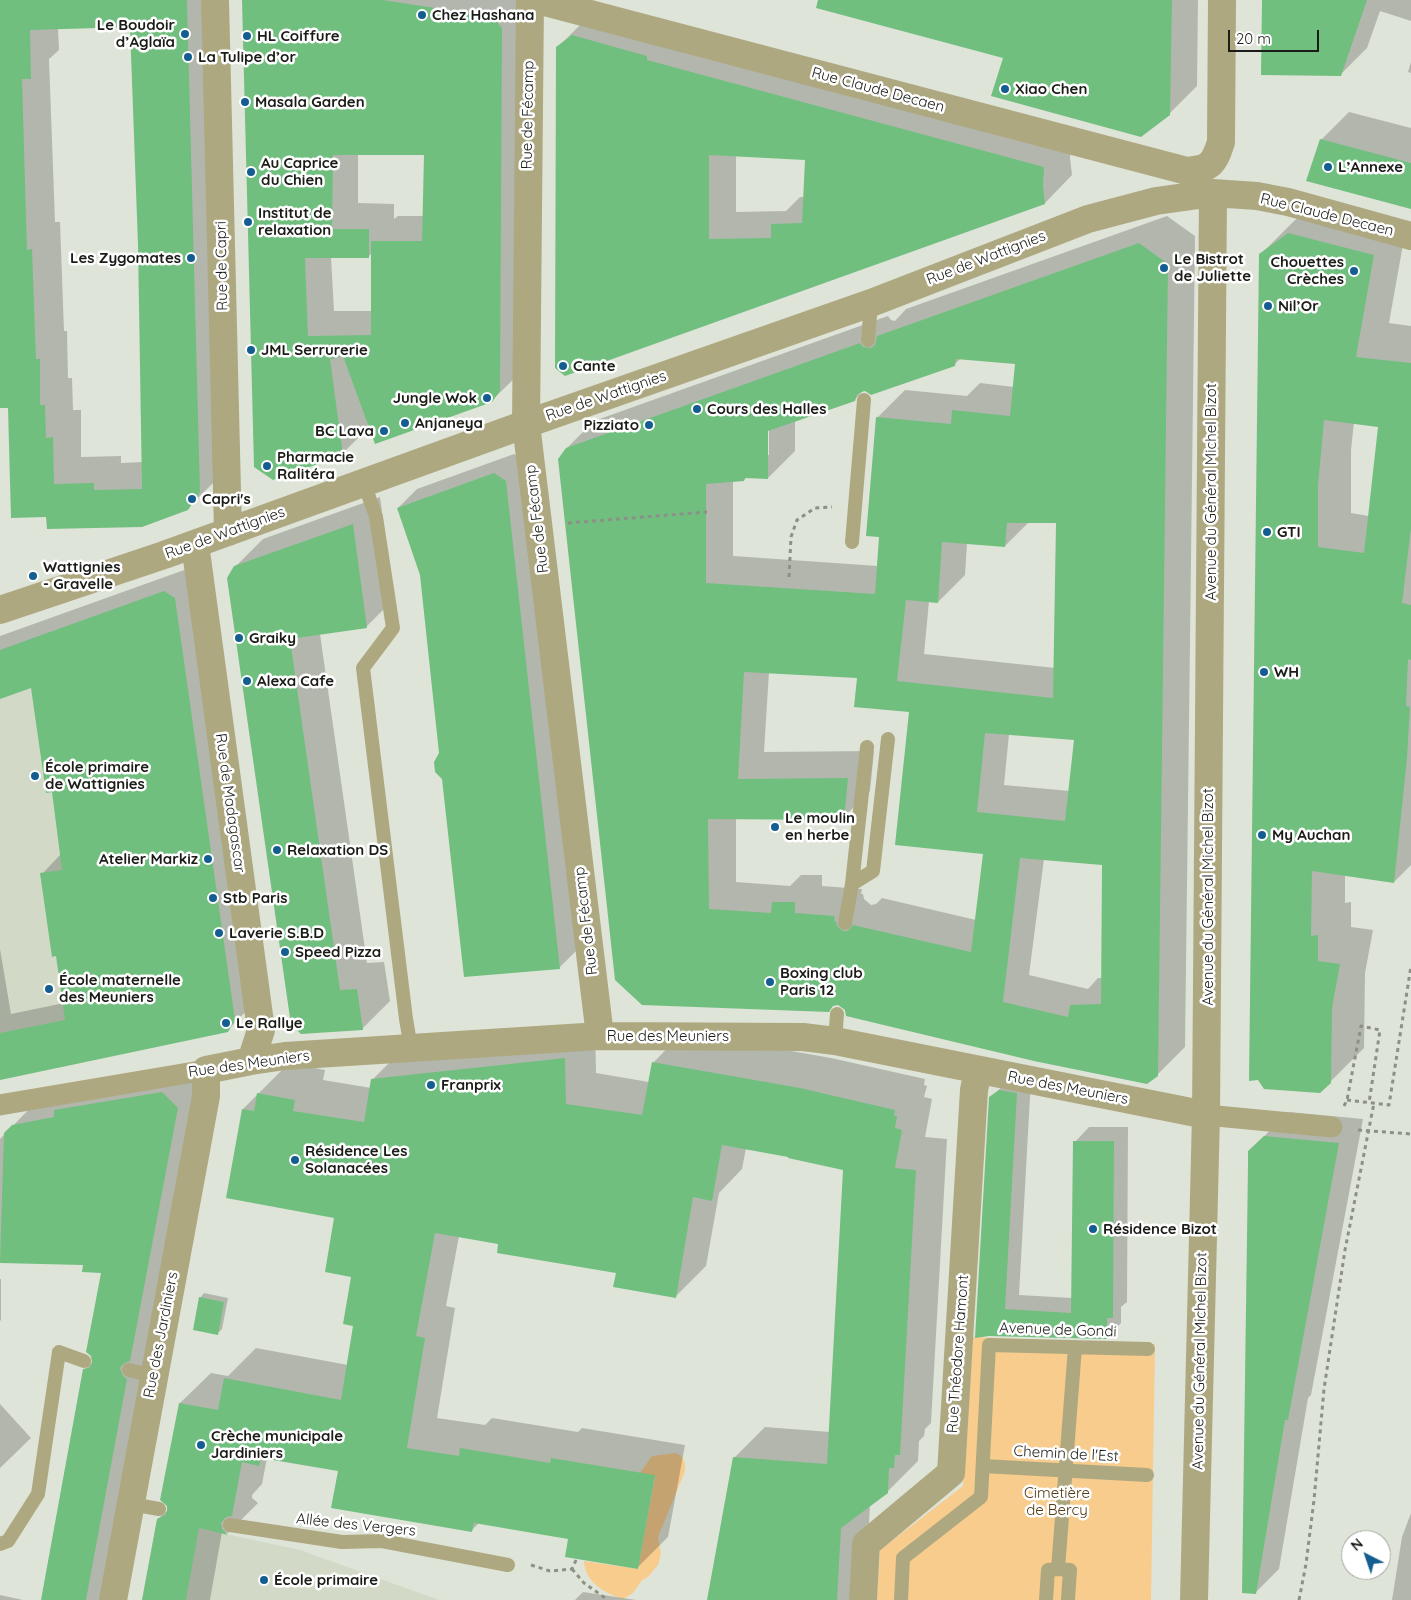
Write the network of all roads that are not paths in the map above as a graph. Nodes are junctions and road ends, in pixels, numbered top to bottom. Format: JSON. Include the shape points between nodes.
{"nodes":[{"id":1,"x":215,"y":0,"type":"edge"},
{"id":2,"x":530,"y":0,"type":"edge"},
{"id":3,"x":537,"y":0,"type":"edge"},
{"id":4,"x":1222,"y":0,"type":"edge"},
{"id":5,"x":1213,"y":193,"type":"junction"},
{"id":6,"x":1411,"y":236,"type":"edge"},
{"id":7,"x":871,"y":304,"type":"junction"},
{"id":8,"x":868,"y":340,"type":"dead end"},
{"id":9,"x":864,"y":400,"type":"dead end"},
{"id":10,"x":526,"y":424,"type":"junction"},
{"id":11,"x":364,"y":483,"type":"junction"},
{"id":12,"x":228,"y":532,"type":"junction"},
{"id":13,"x":852,"y":542,"type":"dead end"},
{"id":14,"x":195,"y":544,"type":"junction"},
{"id":15,"x":0,"y":610,"type":"edge"},
{"id":16,"x":888,"y":739,"type":"dead end"},
{"id":17,"x":867,"y":747,"type":"dead end"},
{"id":18,"x":852,"y":884,"type":"junction"},
{"id":19,"x":846,"y":923,"type":"dead end"},
{"id":20,"x":837,"y":1014,"type":"dead end"},
{"id":21,"x":600,"y":1036,"type":"junction"},
{"id":22,"x":834,"y":1041,"type":"junction"},
{"id":23,"x":411,"y":1048,"type":"junction"},
{"id":24,"x":252,"y":1061,"type":"junction"},
{"id":25,"x":206,"y":1070,"type":"junction"},
{"id":26,"x":978,"y":1070,"type":"junction"},
{"id":27,"x":0,"y":1106,"type":"edge"},
{"id":28,"x":1206,"y":1115,"type":"junction"},
{"id":29,"x":1332,"y":1127,"type":"dead end"},
{"id":30,"x":1075,"y":1348,"type":"junction"},
{"id":31,"x":1148,"y":1349,"type":"dead end"},
{"id":32,"x":84,"y":1360,"type":"dead end"},
{"id":33,"x":983,"y":1466,"type":"junction"},
{"id":34,"x":1066,"y":1470,"type":"junction"},
{"id":35,"x":1147,"y":1475,"type":"dead end"},
{"id":36,"x":131,"y":1504,"type":"junction"},
{"id":37,"x":159,"y":1509,"type":"dead end"},
{"id":38,"x":230,"y":1525,"type":"dead end"},
{"id":39,"x":0,"y":1544,"type":"edge"},
{"id":40,"x":505,"y":1565,"type":"road end"},
{"id":41,"x":1058,"y":1569,"type":"junction"},
{"id":42,"x":112,"y":1600,"type":"edge"},
{"id":43,"x":863,"y":1600,"type":"edge"},
{"id":44,"x":901,"y":1600,"type":"edge"},
{"id":45,"x":1046,"y":1600,"type":"edge"},
{"id":46,"x":1068,"y":1600,"type":"edge"},
{"id":47,"x":1194,"y":1600,"type":"edge"}],
"edges":[{"from":1,"to":12,"type":"street","name":"Rue de Capri"},
{"from":2,"to":10,"type":"street","name":"Rue de Fécamp"},
{"from":3,"to":4,"type":"street","name":"Rue Claude Decaen","via":[[1187,171],[1208,167],[1216,159],[1221,142]]},
{"from":5,"to":6,"type":"street","name":"Rue Claude Decaen","via":[[1288,202]]},
{"from":5,"to":7,"type":"street","name":"Rue de Wattignies","via":[[1156,201],[1088,219]]},
{"from":5,"to":28,"type":"street","name":"Avenue du Général Michel Bizot"},
{"from":7,"to":8,"type":"lane"},
{"from":7,"to":10,"type":"street","name":"Rue de Wattignies"},
{"from":9,"to":13,"type":"lane"},
{"from":10,"to":11,"type":"street","name":"Rue de Wattignies"},
{"from":10,"to":21,"type":"street","name":"Rue de Fécamp"},
{"from":11,"to":12,"type":"street","name":"Rue de Wattignies"},
{"from":11,"to":23,"type":"lane","via":[[376,517],[394,628],[363,668]]},
{"from":12,"to":14,"type":"street","name":"Rue de Wattignies"},
{"from":14,"to":15,"type":"street","name":"Rue de Wattignies"},
{"from":14,"to":24,"type":"street","name":"Rue de Madagascar","via":[[261,1030]]},
{"from":16,"to":18,"type":"lane","via":[[874,871]]},
{"from":17,"to":18,"type":"lane"},
{"from":18,"to":19,"type":"lane"},
{"from":20,"to":22,"type":"lane"},
{"from":21,"to":22,"type":"street","name":"Rue des Meuniers","via":[[803,1037]]},
{"from":21,"to":23,"type":"street","name":"Rue des Meuniers"},
{"from":22,"to":26,"type":"street","name":"Rue des Meuniers"},
{"from":23,"to":24,"type":"street","name":"Rue des Meuniers"},
{"from":24,"to":25,"type":"street","name":"Rue des Meuniers"},
{"from":25,"to":27,"type":"street","name":"Rue des Meuniers"},
{"from":25,"to":36,"type":"street","name":"Rue des Jardiniers","via":[[206,1096],[141,1373]]},
{"from":26,"to":28,"type":"street","name":"Rue des Meuniers"},
{"from":26,"to":43,"type":"street","name":"Rue Théodore Hamont","via":[[974,1090],[951,1473],[866,1544]]},
{"from":28,"to":29,"type":"street","name":"Rue des Meuniers"},
{"from":28,"to":47,"type":"street","name":"Avenue du Général Michel Bizot"},
{"from":30,"to":31,"type":"lane","name":"Avenue de Gondi"},
{"from":30,"to":33,"type":"lane","name":"Avenue de Gondi","via":[[989,1345]]},
{"from":30,"to":34,"type":"lane"},
{"from":32,"to":39,"type":"lane","via":[[59,1352],[38,1494],[8,1541]]},
{"from":33,"to":34,"type":"lane","name":"Chemin de l'Est"},
{"from":33,"to":44,"type":"lane","name":"Avenue de Gondi","via":[[981,1497],[903,1558]]},
{"from":34,"to":35,"type":"lane","name":"Chemin de l'Est"},
{"from":34,"to":41,"type":"lane"},
{"from":36,"to":37,"type":"lane"},
{"from":36,"to":42,"type":"street","name":"Rue des Jardiniers"},
{"from":38,"to":40,"type":"lane","name":"Allée des Vergers","via":[[342,1542],[382,1541]]},
{"from":41,"to":45,"type":"lane","via":[[1048,1570]]},
{"from":41,"to":46,"type":"lane","via":[[1070,1570]]}]}
